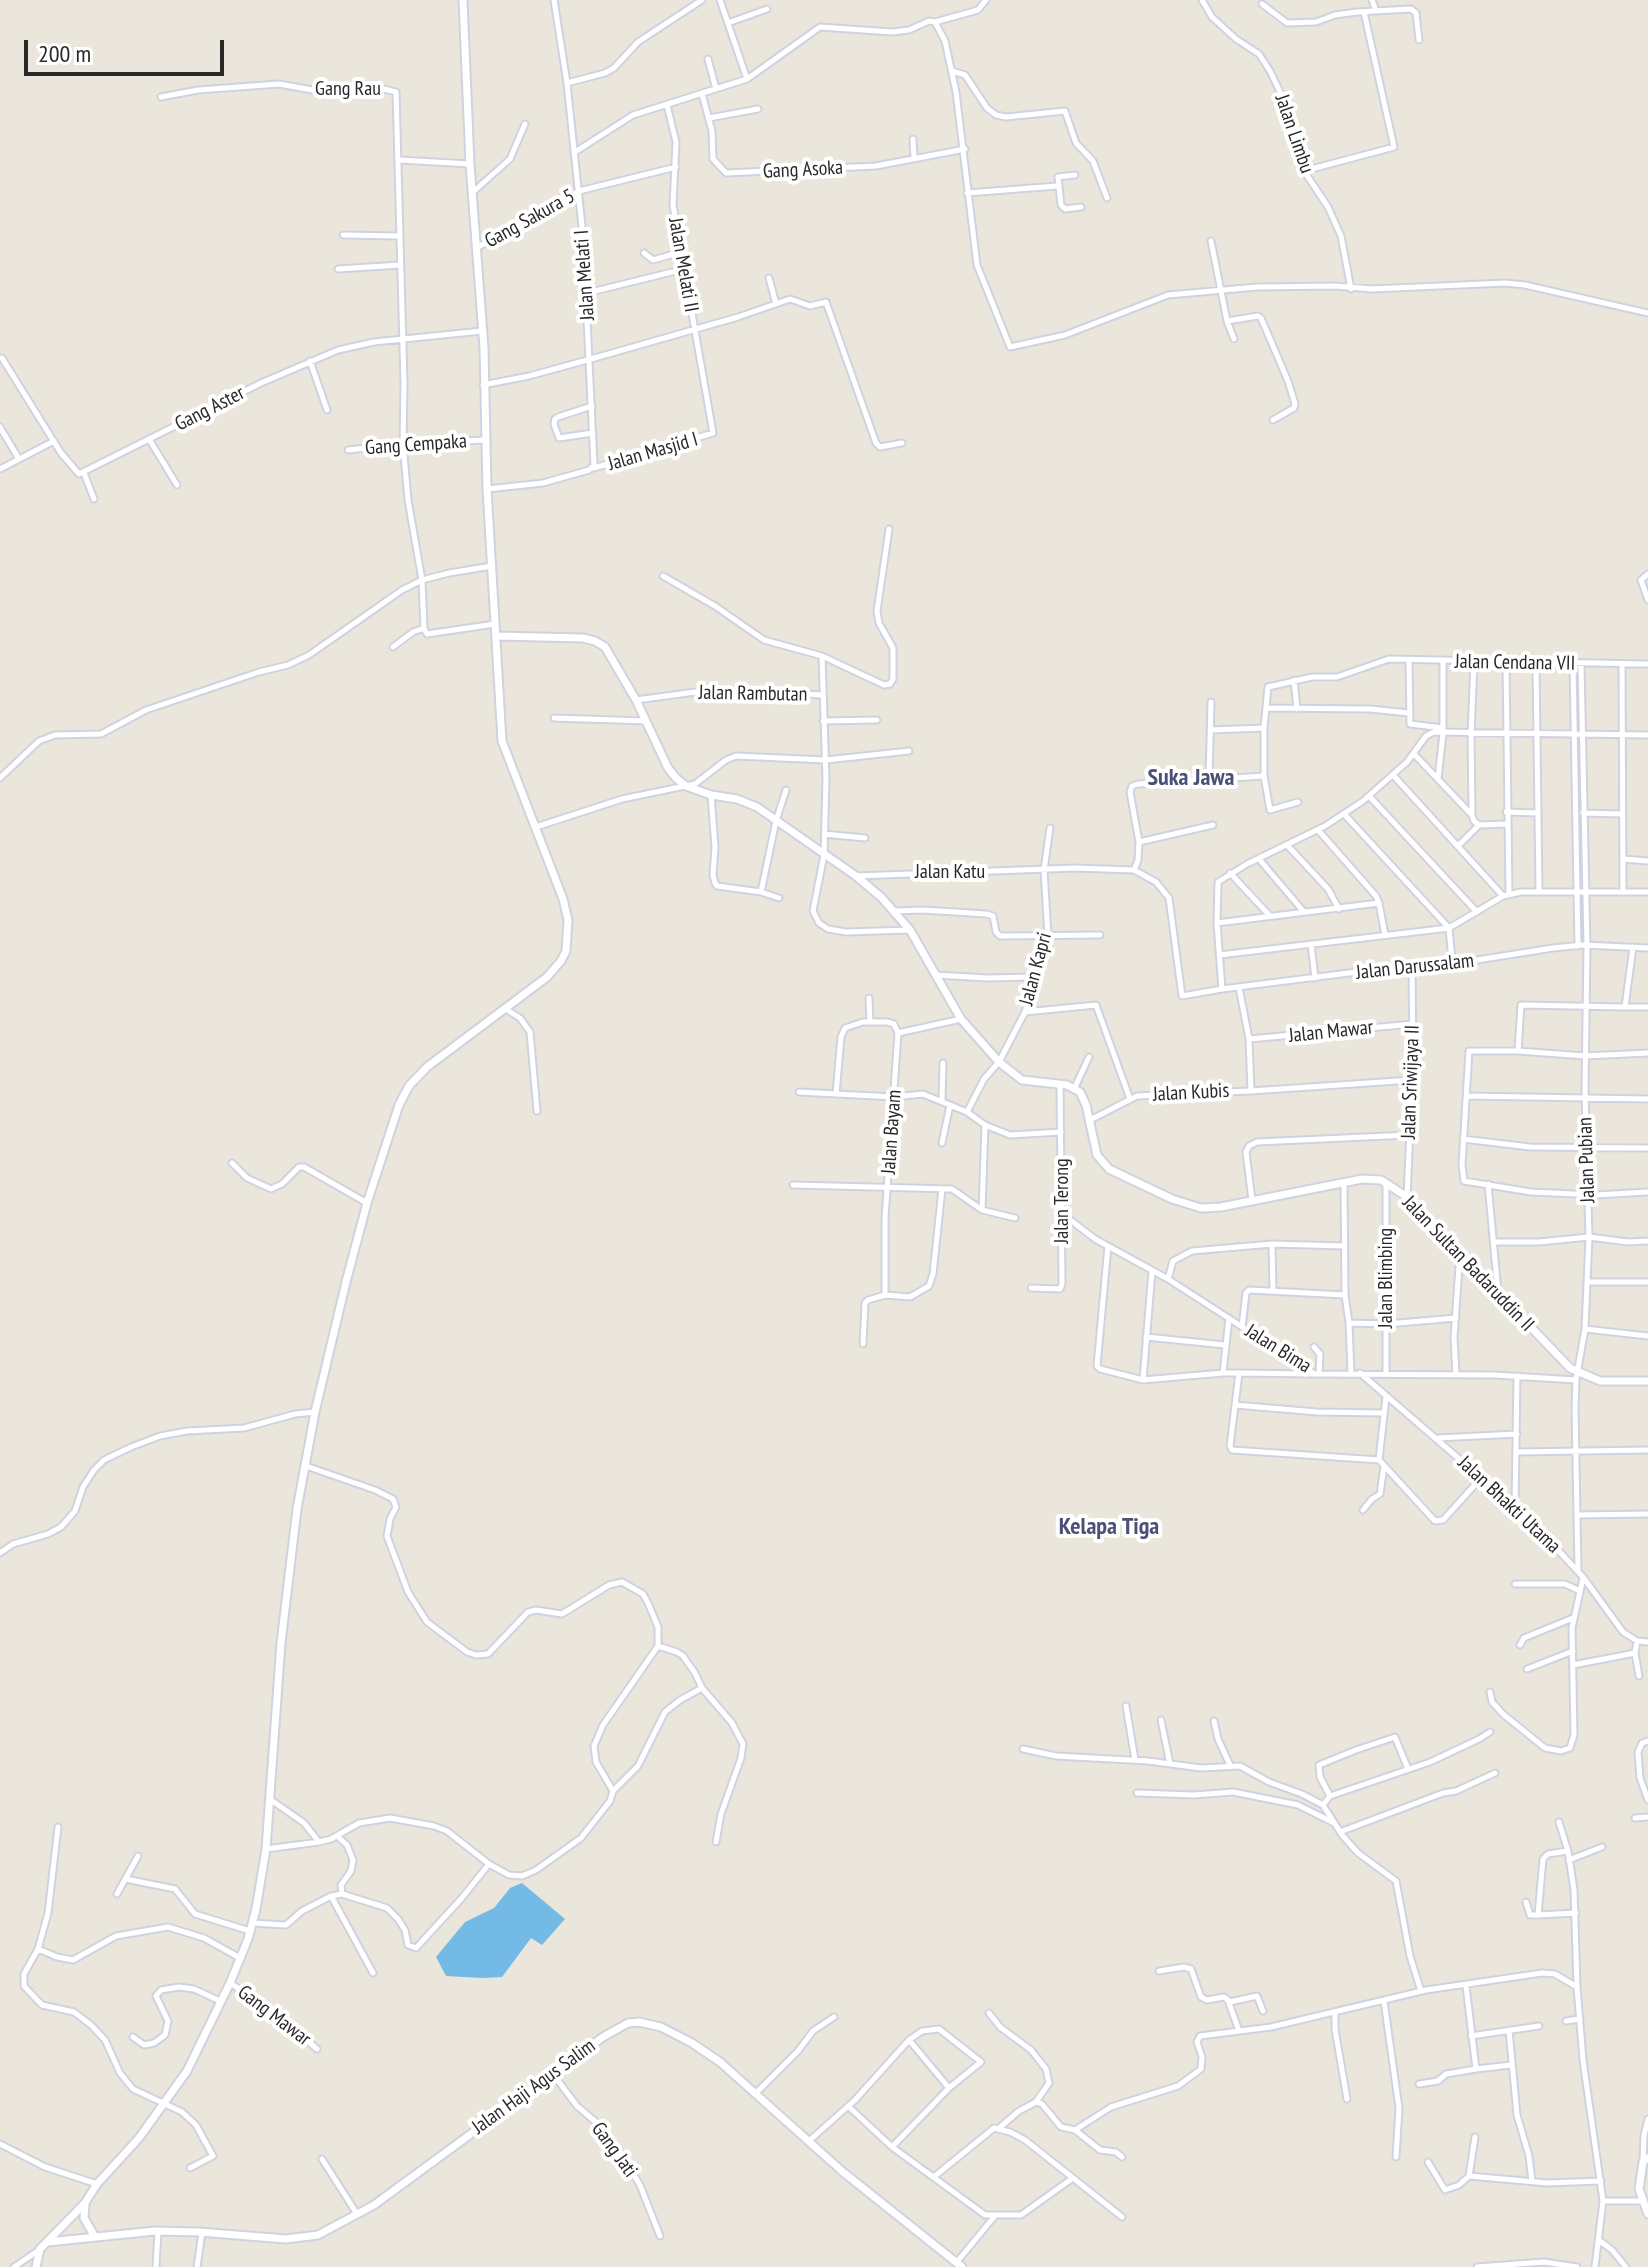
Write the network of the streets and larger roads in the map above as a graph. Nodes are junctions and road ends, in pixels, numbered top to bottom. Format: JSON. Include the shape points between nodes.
{"nodes":[{"id":1,"x":463,"y":0,"type":"edge"},
{"id":2,"x":554,"y":0,"type":"edge"},
{"id":3,"x":702,"y":0,"type":"edge"},
{"id":4,"x":720,"y":0,"type":"edge"},
{"id":5,"x":986,"y":0,"type":"edge"},
{"id":6,"x":1202,"y":0,"type":"edge"},
{"id":7,"x":1372,"y":0,"type":"edge"},
{"id":8,"x":1262,"y":4,"type":"dead end"},
{"id":9,"x":767,"y":9,"type":"dead end"},
{"id":10,"x":1376,"y":11,"type":"junction"},
{"id":11,"x":1364,"y":12,"type":"junction"},
{"id":12,"x":935,"y":22,"type":"junction"},
{"id":13,"x":728,"y":23,"type":"junction"},
{"id":14,"x":1419,"y":40,"type":"dead end"},
{"id":15,"x":708,"y":59,"type":"dead end"},
{"id":16,"x":952,"y":71,"type":"junction"},
{"id":17,"x":747,"y":79,"type":"junction"},
{"id":18,"x":567,"y":83,"type":"junction"},
{"id":19,"x":716,"y":89,"type":"junction"},
{"id":20,"x":702,"y":94,"type":"junction"},
{"id":21,"x":161,"y":97,"type":"dead end"},
{"id":22,"x":667,"y":105,"type":"junction"},
{"id":23,"x":758,"y":109,"type":"dead end"},
{"id":24,"x":709,"y":118,"type":"junction"},
{"id":25,"x":525,"y":124,"type":"dead end"},
{"id":26,"x":913,"y":139,"type":"dead end"},
{"id":27,"x":965,"y":149,"type":"junction"},
{"id":28,"x":575,"y":152,"type":"junction"},
{"id":29,"x":914,"y":158,"type":"junction"},
{"id":30,"x":399,"y":160,"type":"junction"},
{"id":31,"x":470,"y":164,"type":"junction"},
{"id":32,"x":676,"y":167,"type":"junction"},
{"id":33,"x":1304,"y":171,"type":"junction"},
{"id":34,"x":1075,"y":175,"type":"dead end"},
{"id":35,"x":1057,"y":186,"type":"junction"},
{"id":36,"x":579,"y":191,"type":"junction"},
{"id":37,"x":473,"y":192,"type":"junction"},
{"id":38,"x":967,"y":193,"type":"junction"},
{"id":39,"x":1107,"y":198,"type":"dead end"},
{"id":40,"x":1081,"y":207,"type":"dead end"},
{"id":41,"x":343,"y":235,"type":"dead end"},
{"id":42,"x":399,"y":236,"type":"junction"},
{"id":43,"x":1211,"y":241,"type":"dead end"},
{"id":44,"x":478,"y":247,"type":"junction"},
{"id":45,"x":681,"y":252,"type":"junction"},
{"id":46,"x":644,"y":253,"type":"dead end"},
{"id":47,"x":400,"y":265,"type":"junction"},
{"id":48,"x":338,"y":269,"type":"dead end"},
{"id":49,"x":684,"y":269,"type":"junction"},
{"id":50,"x":769,"y":278,"type":"dead end"},
{"id":51,"x":1351,"y":289,"type":"junction"},
{"id":52,"x":1222,"y":290,"type":"junction"},
{"id":53,"x":587,"y":293,"type":"junction"},
{"id":54,"x":776,"y":304,"type":"junction"},
{"id":55,"x":1648,"y":313,"type":"edge"},
{"id":56,"x":1227,"y":321,"type":"junction"},
{"id":57,"x":694,"y":330,"type":"junction"},
{"id":58,"x":482,"y":331,"type":"junction"},
{"id":59,"x":402,"y":338,"type":"junction"},
{"id":60,"x":1234,"y":339,"type":"dead end"},
{"id":61,"x":2,"y":358,"type":"dead end"},
{"id":62,"x":591,"y":359,"type":"junction"},
{"id":63,"x":310,"y":361,"type":"junction"},
{"id":64,"x":483,"y":385,"type":"junction"},
{"id":65,"x":592,"y":406,"type":"junction"},
{"id":66,"x":327,"y":410,"type":"dead end"},
{"id":67,"x":1273,"y":420,"type":"dead end"},
{"id":68,"x":0,"y":427,"type":"edge"},
{"id":69,"x":593,"y":433,"type":"junction"},
{"id":70,"x":712,"y":434,"type":"joint"},
{"id":71,"x":149,"y":439,"type":"junction"},
{"id":72,"x":484,"y":440,"type":"junction"},
{"id":73,"x":54,"y":441,"type":"junction"},
{"id":74,"x":902,"y":443,"type":"dead end"},
{"id":75,"x":403,"y":444,"type":"junction"},
{"id":76,"x":348,"y":450,"type":"dead end"},
{"id":77,"x":19,"y":459,"type":"junction"},
{"id":78,"x":594,"y":468,"type":"junction"},
{"id":79,"x":0,"y":469,"type":"edge"},
{"id":80,"x":84,"y":473,"type":"junction"},
{"id":81,"x":177,"y":485,"type":"dead end"},
{"id":82,"x":487,"y":489,"type":"junction"},
{"id":83,"x":94,"y":499,"type":"dead end"},
{"id":84,"x":889,"y":529,"type":"dead end"},
{"id":85,"x":492,"y":566,"type":"junction"},
{"id":86,"x":1646,"y":575,"type":"edge"},
{"id":87,"x":663,"y":576,"type":"dead end"},
{"id":88,"x":422,"y":580,"type":"junction"},
{"id":89,"x":1648,"y":600,"type":"edge"},
{"id":90,"x":495,"y":624,"type":"junction"},
{"id":91,"x":424,"y":628,"type":"junction"},
{"id":92,"x":497,"y":636,"type":"junction"},
{"id":93,"x":393,"y":647,"type":"dead end"},
{"id":94,"x":822,"y":656,"type":"junction"},
{"id":95,"x":1409,"y":660,"type":"junction"},
{"id":96,"x":1443,"y":662,"type":"junction"},
{"id":97,"x":1474,"y":663,"type":"junction"},
{"id":98,"x":1506,"y":663,"type":"junction"},
{"id":99,"x":1536,"y":663,"type":"junction"},
{"id":100,"x":1577,"y":664,"type":"junction"},
{"id":101,"x":1622,"y":664,"type":"junction"},
{"id":102,"x":1648,"y":664,"type":"edge"},
{"id":103,"x":1294,"y":680,"type":"junction"},
{"id":104,"x":822,"y":695,"type":"junction"},
{"id":105,"x":636,"y":700,"type":"junction"},
{"id":106,"x":1211,"y":702,"type":"dead end"},
{"id":107,"x":1266,"y":708,"type":"junction"},
{"id":108,"x":1297,"y":709,"type":"junction"},
{"id":109,"x":1409,"y":713,"type":"junction"},
{"id":110,"x":554,"y":718,"type":"dead end"},
{"id":111,"x":877,"y":720,"type":"dead end"},
{"id":112,"x":646,"y":721,"type":"junction"},
{"id":113,"x":823,"y":721,"type":"junction"},
{"id":114,"x":1264,"y":728,"type":"junction"},
{"id":115,"x":1211,"y":730,"type":"junction"},
{"id":116,"x":1443,"y":731,"type":"junction"},
{"id":117,"x":1471,"y":733,"type":"junction"},
{"id":118,"x":1535,"y":733,"type":"junction"},
{"id":119,"x":1574,"y":733,"type":"junction"},
{"id":120,"x":1505,"y":734,"type":"junction"},
{"id":121,"x":1582,"y":734,"type":"junction"},
{"id":122,"x":1620,"y":734,"type":"junction"},
{"id":123,"x":1648,"y":735,"type":"edge"},
{"id":124,"x":909,"y":751,"type":"dead end"},
{"id":125,"x":1414,"y":754,"type":"junction"},
{"id":126,"x":826,"y":760,"type":"junction"},
{"id":127,"x":1392,"y":775,"type":"junction"},
{"id":128,"x":1264,"y":776,"type":"junction"},
{"id":129,"x":0,"y":778,"type":"edge"},
{"id":130,"x":1209,"y":778,"type":"junction"},
{"id":131,"x":1438,"y":779,"type":"junction"},
{"id":132,"x":686,"y":786,"type":"junction"},
{"id":133,"x":786,"y":790,"type":"dead end"},
{"id":134,"x":711,"y":795,"type":"junction"},
{"id":135,"x":1369,"y":796,"type":"junction"},
{"id":136,"x":1298,"y":802,"type":"dead end"},
{"id":137,"x":1506,"y":812,"type":"junction"},
{"id":138,"x":1538,"y":813,"type":"junction"},
{"id":139,"x":1576,"y":813,"type":"junction"},
{"id":140,"x":1584,"y":813,"type":"junction"},
{"id":141,"x":1344,"y":814,"type":"junction"},
{"id":142,"x":1622,"y":814,"type":"junction"},
{"id":143,"x":1472,"y":815,"type":"junction"},
{"id":144,"x":776,"y":821,"type":"junction"},
{"id":145,"x":1506,"y":824,"type":"junction"},
{"id":146,"x":1213,"y":825,"type":"dead end"},
{"id":147,"x":1479,"y":825,"type":"junction"},
{"id":148,"x":536,"y":827,"type":"junction"},
{"id":149,"x":1050,"y":828,"type":"dead end"},
{"id":150,"x":1318,"y":830,"type":"junction"},
{"id":151,"x":824,"y":834,"type":"junction"},
{"id":152,"x":865,"y":838,"type":"dead end"},
{"id":153,"x":1139,"y":842,"type":"junction"},
{"id":154,"x":1287,"y":845,"type":"junction"},
{"id":155,"x":1459,"y":845,"type":"junction"},
{"id":156,"x":824,"y":855,"type":"junction"},
{"id":157,"x":1258,"y":859,"type":"junction"},
{"id":158,"x":1623,"y":859,"type":"junction"},
{"id":159,"x":1648,"y":861,"type":"edge"},
{"id":160,"x":1044,"y":870,"type":"junction"},
{"id":161,"x":1134,"y":870,"type":"junction"},
{"id":162,"x":1230,"y":873,"type":"junction"},
{"id":163,"x":856,"y":876,"type":"junction"},
{"id":164,"x":1539,"y":891,"type":"junction"},
{"id":165,"x":1577,"y":891,"type":"junction"},
{"id":166,"x":1586,"y":891,"type":"junction"},
{"id":167,"x":1623,"y":891,"type":"junction"},
{"id":168,"x":761,"y":892,"type":"junction"},
{"id":169,"x":1648,"y":892,"type":"edge"},
{"id":170,"x":1506,"y":895,"type":"junction"},
{"id":171,"x":779,"y":898,"type":"dead end"},
{"id":172,"x":1379,"y":903,"type":"junction"},
{"id":173,"x":1339,"y":909,"type":"junction"},
{"id":174,"x":895,"y":911,"type":"junction"},
{"id":175,"x":1477,"y":912,"type":"junction"},
{"id":176,"x":1305,"y":913,"type":"junction"},
{"id":177,"x":1271,"y":917,"type":"junction"},
{"id":178,"x":1217,"y":923,"type":"junction"},
{"id":179,"x":1449,"y":928,"type":"junction"},
{"id":180,"x":910,"y":930,"type":"junction"},
{"id":181,"x":1100,"y":935,"type":"dead end"},
{"id":182,"x":1385,"y":935,"type":"junction"},
{"id":183,"x":1048,"y":936,"type":"junction"},
{"id":184,"x":1311,"y":944,"type":"junction"},
{"id":185,"x":1578,"y":946,"type":"junction"},
{"id":186,"x":1587,"y":946,"type":"junction"},
{"id":187,"x":1633,"y":947,"type":"junction"},
{"id":188,"x":1648,"y":948,"type":"edge"},
{"id":189,"x":1219,"y":955,"type":"junction"},
{"id":190,"x":1452,"y":960,"type":"junction"},
{"id":191,"x":1412,"y":966,"type":"junction"},
{"id":192,"x":935,"y":975,"type":"junction"},
{"id":193,"x":1034,"y":977,"type":"junction"},
{"id":194,"x":1315,"y":978,"type":"junction"},
{"id":195,"x":1239,"y":987,"type":"junction"},
{"id":196,"x":1222,"y":989,"type":"junction"},
{"id":197,"x":869,"y":998,"type":"dead end"},
{"id":198,"x":1625,"y":1007,"type":"junction"},
{"id":199,"x":1648,"y":1007,"type":"edge"},
{"id":200,"x":503,"y":1008,"type":"junction"},
{"id":201,"x":1587,"y":1008,"type":"junction"},
{"id":202,"x":1025,"y":1012,"type":"junction"},
{"id":203,"x":961,"y":1019,"type":"junction"},
{"id":204,"x":870,"y":1022,"type":"junction"},
{"id":205,"x":1413,"y":1024,"type":"junction"},
{"id":206,"x":898,"y":1033,"type":"junction"},
{"id":207,"x":1249,"y":1039,"type":"junction"},
{"id":208,"x":1518,"y":1051,"type":"junction"},
{"id":209,"x":1648,"y":1053,"type":"edge"},
{"id":210,"x":1585,"y":1056,"type":"junction"},
{"id":211,"x":1089,"y":1057,"type":"dead end"},
{"id":212,"x":999,"y":1062,"type":"junction"},
{"id":213,"x":943,"y":1063,"type":"dead end"},
{"id":214,"x":1412,"y":1080,"type":"junction"},
{"id":215,"x":1060,"y":1084,"type":"junction"},
{"id":216,"x":1075,"y":1087,"type":"junction"},
{"id":217,"x":1251,"y":1091,"type":"junction"},
{"id":218,"x":799,"y":1092,"type":"dead end"},
{"id":219,"x":836,"y":1094,"type":"junction"},
{"id":220,"x":1466,"y":1096,"type":"junction"},
{"id":221,"x":894,"y":1097,"type":"junction"},
{"id":222,"x":1586,"y":1098,"type":"junction"},
{"id":223,"x":1130,"y":1099,"type":"junction"},
{"id":224,"x":1648,"y":1099,"type":"edge"},
{"id":225,"x":942,"y":1100,"type":"junction"},
{"id":226,"x":950,"y":1105,"type":"junction"},
{"id":227,"x":537,"y":1111,"type":"dead end"},
{"id":228,"x":967,"y":1112,"type":"junction"},
{"id":229,"x":1090,"y":1120,"type":"junction"},
{"id":230,"x":985,"y":1125,"type":"junction"},
{"id":231,"x":1061,"y":1132,"type":"junction"},
{"id":232,"x":1409,"y":1135,"type":"junction"},
{"id":233,"x":1463,"y":1139,"type":"junction"},
{"id":234,"x":942,"y":1143,"type":"dead end"},
{"id":235,"x":1587,"y":1147,"type":"junction"},
{"id":236,"x":1648,"y":1148,"type":"edge"},
{"id":237,"x":232,"y":1163,"type":"dead end"},
{"id":238,"x":1344,"y":1182,"type":"junction"},
{"id":239,"x":1386,"y":1183,"type":"junction"},
{"id":240,"x":1488,"y":1184,"type":"junction"},
{"id":241,"x":793,"y":1185,"type":"dead end"},
{"id":242,"x":889,"y":1188,"type":"junction"},
{"id":243,"x":942,"y":1189,"type":"junction"},
{"id":244,"x":1648,"y":1192,"type":"edge"},
{"id":245,"x":1589,"y":1194,"type":"junction"},
{"id":246,"x":1407,"y":1198,"type":"junction"},
{"id":247,"x":1252,"y":1200,"type":"junction"},
{"id":248,"x":367,"y":1203,"type":"junction"},
{"id":249,"x":982,"y":1210,"type":"junction"},
{"id":250,"x":1060,"y":1212,"type":"junction"},
{"id":251,"x":1015,"y":1218,"type":"dead end"},
{"id":252,"x":1589,"y":1237,"type":"junction"},
{"id":253,"x":1648,"y":1241,"type":"edge"},
{"id":254,"x":1495,"y":1242,"type":"junction"},
{"id":255,"x":1272,"y":1244,"type":"junction"},
{"id":256,"x":1108,"y":1246,"type":"junction"},
{"id":257,"x":1345,"y":1246,"type":"junction"},
{"id":258,"x":1460,"y":1253,"type":"junction"},
{"id":259,"x":1152,"y":1271,"type":"junction"},
{"id":260,"x":1168,"y":1279,"type":"junction"},
{"id":261,"x":1588,"y":1282,"type":"junction"},
{"id":262,"x":1648,"y":1282,"type":"edge"},
{"id":263,"x":1031,"y":1288,"type":"dead end"},
{"id":264,"x":1273,"y":1291,"type":"junction"},
{"id":265,"x":1498,"y":1293,"type":"junction"},
{"id":266,"x":885,"y":1295,"type":"junction"},
{"id":267,"x":1345,"y":1295,"type":"junction"},
{"id":268,"x":1229,"y":1318,"type":"junction"},
{"id":269,"x":1456,"y":1318,"type":"junction"},
{"id":270,"x":1349,"y":1323,"type":"junction"},
{"id":271,"x":1387,"y":1324,"type":"junction"},
{"id":272,"x":1242,"y":1327,"type":"junction"},
{"id":273,"x":1585,"y":1329,"type":"junction"},
{"id":274,"x":1648,"y":1336,"type":"edge"},
{"id":275,"x":1146,"y":1337,"type":"junction"},
{"id":276,"x":863,"y":1344,"type":"dead end"},
{"id":277,"x":1225,"y":1345,"type":"junction"},
{"id":278,"x":1314,"y":1347,"type":"dead end"},
{"id":279,"x":1223,"y":1373,"type":"junction"},
{"id":280,"x":1239,"y":1373,"type":"junction"},
{"id":281,"x":1351,"y":1373,"type":"junction"},
{"id":282,"x":1360,"y":1373,"type":"junction"},
{"id":283,"x":1386,"y":1373,"type":"junction"},
{"id":284,"x":1317,"y":1374,"type":"junction"},
{"id":285,"x":1456,"y":1375,"type":"junction"},
{"id":286,"x":1517,"y":1376,"type":"junction"},
{"id":287,"x":1577,"y":1376,"type":"junction"},
{"id":288,"x":1143,"y":1380,"type":"junction"},
{"id":289,"x":1648,"y":1381,"type":"edge"},
{"id":290,"x":1386,"y":1397,"type":"junction"},
{"id":291,"x":1235,"y":1405,"type":"junction"},
{"id":292,"x":315,"y":1412,"type":"junction"},
{"id":293,"x":1384,"y":1413,"type":"junction"},
{"id":294,"x":1517,"y":1434,"type":"junction"},
{"id":295,"x":1437,"y":1439,"type":"junction"},
{"id":296,"x":1648,"y":1450,"type":"edge"},
{"id":297,"x":1516,"y":1452,"type":"junction"},
{"id":298,"x":1576,"y":1453,"type":"junction"},
{"id":299,"x":1382,"y":1463,"type":"junction"},
{"id":300,"x":306,"y":1466,"type":"junction"},
{"id":301,"x":1482,"y":1477,"type":"junction"},
{"id":302,"x":1515,"y":1506,"type":"junction"},
{"id":303,"x":1363,"y":1510,"type":"dead end"},
{"id":304,"x":1648,"y":1514,"type":"edge"},
{"id":305,"x":1577,"y":1515,"type":"junction"},
{"id":306,"x":0,"y":1553,"type":"edge"},
{"id":307,"x":1578,"y":1570,"type":"junction"},
{"id":308,"x":1583,"y":1577,"type":"junction"},
{"id":309,"x":1515,"y":1584,"type":"dead end"},
{"id":310,"x":1580,"y":1591,"type":"junction"},
{"id":311,"x":1573,"y":1618,"type":"junction"},
{"id":312,"x":1637,"y":1641,"type":"junction"},
{"id":313,"x":1648,"y":1642,"type":"edge"},
{"id":314,"x":1520,"y":1645,"type":"dead end"},
{"id":315,"x":658,"y":1646,"type":"junction"},
{"id":316,"x":1573,"y":1651,"type":"junction"},
{"id":317,"x":1635,"y":1653,"type":"junction"},
{"id":318,"x":1573,"y":1665,"type":"junction"},
{"id":319,"x":1527,"y":1669,"type":"dead end"},
{"id":320,"x":1639,"y":1676,"type":"dead end"},
{"id":321,"x":702,"y":1688,"type":"junction"},
{"id":322,"x":1490,"y":1692,"type":"dead end"},
{"id":323,"x":1126,"y":1706,"type":"dead end"},
{"id":324,"x":1161,"y":1720,"type":"dead end"},
{"id":325,"x":1214,"y":1721,"type":"dead end"},
{"id":326,"x":1490,"y":1732,"type":"dead end"},
{"id":327,"x":1648,"y":1741,"type":"edge"},
{"id":328,"x":1023,"y":1749,"type":"dead end"},
{"id":329,"x":1135,"y":1760,"type":"junction"},
{"id":330,"x":1170,"y":1764,"type":"junction"},
{"id":331,"x":1230,"y":1765,"type":"junction"},
{"id":332,"x":1408,"y":1769,"type":"junction"},
{"id":333,"x":1495,"y":1773,"type":"dead end"},
{"id":334,"x":613,"y":1791,"type":"junction"},
{"id":335,"x":1137,"y":1793,"type":"dead end"},
{"id":336,"x":1330,"y":1796,"type":"junction"},
{"id":337,"x":271,"y":1800,"type":"junction"},
{"id":338,"x":1648,"y":1800,"type":"edge"},
{"id":339,"x":1323,"y":1805,"type":"junction"},
{"id":340,"x":1648,"y":1817,"type":"edge"},
{"id":341,"x":1635,"y":1818,"type":"dead end"},
{"id":342,"x":1559,"y":1822,"type":"dead end"},
{"id":343,"x":1334,"y":1823,"type":"junction"},
{"id":344,"x":58,"y":1827,"type":"dead end"},
{"id":345,"x":1340,"y":1832,"type":"junction"},
{"id":346,"x":337,"y":1836,"type":"junction"},
{"id":347,"x":319,"y":1842,"type":"junction"},
{"id":348,"x":716,"y":1842,"type":"dead end"},
{"id":349,"x":1602,"y":1847,"type":"dead end"},
{"id":350,"x":266,"y":1849,"type":"junction"},
{"id":351,"x":1568,"y":1851,"type":"junction"},
{"id":352,"x":138,"y":1856,"type":"dead end"},
{"id":353,"x":1569,"y":1860,"type":"junction"},
{"id":354,"x":489,"y":1864,"type":"junction"},
{"id":355,"x":126,"y":1879,"type":"junction"},
{"id":356,"x":117,"y":1894,"type":"dead end"},
{"id":357,"x":342,"y":1894,"type":"junction"},
{"id":358,"x":331,"y":1896,"type":"junction"},
{"id":359,"x":1526,"y":1902,"type":"dead end"},
{"id":360,"x":1576,"y":1913,"type":"junction"},
{"id":361,"x":1538,"y":1915,"type":"junction"},
{"id":362,"x":251,"y":1927,"type":"junction"},
{"id":363,"x":38,"y":1949,"type":"junction"},
{"id":364,"x":241,"y":1959,"type":"junction"},
{"id":365,"x":1159,"y":1971,"type":"dead end"},
{"id":366,"x":373,"y":1973,"type":"dead end"},
{"id":367,"x":230,"y":1983,"type":"junction"},
{"id":368,"x":1466,"y":1986,"type":"junction"},
{"id":369,"x":1577,"y":1987,"type":"junction"},
{"id":370,"x":1421,"y":1991,"type":"junction"},
{"id":371,"x":220,"y":2001,"type":"junction"},
{"id":372,"x":1384,"y":2001,"type":"junction"},
{"id":373,"x":1230,"y":2002,"type":"junction"},
{"id":374,"x":1263,"y":2011,"type":"dead end"},
{"id":375,"x":989,"y":2013,"type":"dead end"},
{"id":376,"x":1335,"y":2013,"type":"junction"},
{"id":377,"x":834,"y":2017,"type":"dead end"},
{"id":378,"x":1579,"y":2019,"type":"junction"},
{"id":379,"x":1566,"y":2021,"type":"dead end"},
{"id":380,"x":1539,"y":2026,"type":"dead end"},
{"id":381,"x":1509,"y":2030,"type":"junction"},
{"id":382,"x":1239,"y":2031,"type":"junction"},
{"id":383,"x":1471,"y":2036,"type":"junction"},
{"id":384,"x":133,"y":2037,"type":"dead end"},
{"id":385,"x":909,"y":2040,"type":"junction"},
{"id":386,"x":317,"y":2049,"type":"dead end"},
{"id":387,"x":1511,"y":2065,"type":"junction"},
{"id":388,"x":1476,"y":2069,"type":"junction"},
{"id":389,"x":553,"y":2074,"type":"junction"},
{"id":390,"x":1419,"y":2084,"type":"dead end"},
{"id":391,"x":949,"y":2088,"type":"junction"},
{"id":392,"x":755,"y":2094,"type":"junction"},
{"id":393,"x":1347,"y":2099,"type":"dead end"},
{"id":394,"x":1036,"y":2102,"type":"junction"},
{"id":395,"x":166,"y":2103,"type":"junction"},
{"id":396,"x":848,"y":2106,"type":"junction"},
{"id":397,"x":1648,"y":2119,"type":"edge"},
{"id":398,"x":999,"y":2128,"type":"junction"},
{"id":399,"x":1075,"y":2130,"type":"junction"},
{"id":400,"x":1475,"y":2137,"type":"dead end"},
{"id":401,"x":809,"y":2141,"type":"junction"},
{"id":402,"x":0,"y":2144,"type":"edge"},
{"id":403,"x":892,"y":2147,"type":"junction"},
{"id":404,"x":1122,"y":2157,"type":"dead end"},
{"id":405,"x":1396,"y":2157,"type":"dead end"},
{"id":406,"x":322,"y":2159,"type":"dead end"},
{"id":407,"x":1645,"y":2160,"type":"edge"},
{"id":408,"x":1428,"y":2162,"type":"dead end"},
{"id":409,"x":190,"y":2168,"type":"dead end"},
{"id":410,"x":935,"y":2176,"type":"junction"},
{"id":411,"x":1469,"y":2176,"type":"junction"},
{"id":412,"x":1073,"y":2178,"type":"junction"},
{"id":413,"x":1532,"y":2181,"type":"junction"},
{"id":414,"x":1601,"y":2181,"type":"junction"},
{"id":415,"x":97,"y":2184,"type":"junction"},
{"id":416,"x":1603,"y":2201,"type":"junction"},
{"id":417,"x":1641,"y":2201,"type":"junction"},
{"id":418,"x":85,"y":2203,"type":"junction"},
{"id":419,"x":1648,"y":2214,"type":"edge"},
{"id":420,"x":358,"y":2215,"type":"junction"},
{"id":421,"x":995,"y":2216,"type":"junction"},
{"id":422,"x":1122,"y":2217,"type":"dead end"},
{"id":423,"x":158,"y":2231,"type":"junction"},
{"id":424,"x":202,"y":2232,"type":"junction"},
{"id":425,"x":660,"y":2236,"type":"dead end"},
{"id":426,"x":95,"y":2237,"type":"junction"},
{"id":427,"x":1600,"y":2241,"type":"junction"},
{"id":428,"x":48,"y":2242,"type":"junction"},
{"id":429,"x":40,"y":2249,"type":"junction"},
{"id":430,"x":959,"y":2265,"type":"edge"},
{"id":431,"x":1543,"y":2265,"type":"edge"},
{"id":432,"x":14,"y":2267,"type":"edge"},
{"id":433,"x":36,"y":2267,"type":"edge"},
{"id":434,"x":156,"y":2267,"type":"edge"},
{"id":435,"x":197,"y":2267,"type":"edge"},
{"id":436,"x":1477,"y":2267,"type":"edge"},
{"id":437,"x":1577,"y":2267,"type":"edge"},
{"id":438,"x":1595,"y":2267,"type":"edge"},
{"id":439,"x":1626,"y":2267,"type":"edge"}],
"edges":[{"from":1,"to":31,"type":"street"},
{"from":2,"to":18,"type":"street","name":"Jalan Melati I"},
{"from":3,"to":18,"type":"street","via":[[638,42],[614,68]]},
{"from":4,"to":13,"type":"street"},
{"from":5,"to":12,"type":"street","via":[[978,10]]},
{"from":6,"to":33,"type":"street","name":"Jalan Limbu","via":[[1212,17],[1259,54],[1270,71]]},
{"from":7,"to":10,"type":"street"},
{"from":8,"to":11,"type":"street","via":[[1287,23]]},
{"from":9,"to":13,"type":"street"},
{"from":10,"to":11,"type":"street"},
{"from":10,"to":14,"type":"street","via":[[1415,10]]},
{"from":11,"to":33,"type":"street","via":[[1394,147]]},
{"from":12,"to":16,"type":"street"},
{"from":12,"to":17,"type":"street","via":[[892,32],[820,27]]},
{"from":13,"to":17,"type":"street"},
{"from":15,"to":19,"type":"street"},
{"from":16,"to":27,"type":"street"},
{"from":16,"to":39,"type":"street","via":[[965,75],[996,115],[1065,111],[1076,143],[1093,161]]},
{"from":17,"to":19,"type":"street"},
{"from":18,"to":28,"type":"street","name":"Jalan Melati I"},
{"from":19,"to":20,"type":"street"},
{"from":20,"to":22,"type":"street"},
{"from":20,"to":24,"type":"street","name":"Gang Asoka"},
{"from":21,"to":30,"type":"street","name":"Gang Rau","via":[[279,84],[329,93],[390,89],[397,95]]},
{"from":22,"to":28,"type":"street","via":[[633,115]]},
{"from":22,"to":32,"type":"street","name":"Jalan Melati II"},
{"from":23,"to":24,"type":"street"},
{"from":24,"to":29,"type":"street","name":"Gang Asoka","via":[[713,159],[726,173],[876,166]]},
{"from":25,"to":37,"type":"street","via":[[510,159]]},
{"from":26,"to":29,"type":"street"},
{"from":27,"to":29,"type":"street","name":"Gang Asoka"},
{"from":27,"to":38,"type":"street"},
{"from":28,"to":36,"type":"street","name":"Jalan Melati I"},
{"from":30,"to":31,"type":"street"},
{"from":30,"to":42,"type":"street","name":"Gang Rau"},
{"from":31,"to":37,"type":"street"},
{"from":32,"to":36,"type":"street","name":"Gang Sakura 5"},
{"from":32,"to":45,"type":"street","name":"Jalan Melati II","via":[[673,205]]},
{"from":33,"to":51,"type":"street","name":"Jalan Limbu","via":[[1341,236]]},
{"from":34,"to":35,"type":"street","via":[[1059,176]]},
{"from":35,"to":38,"type":"street"},
{"from":35,"to":40,"type":"street","via":[[1062,207]]},
{"from":36,"to":44,"type":"street","name":"Gang Sakura 5"},
{"from":36,"to":53,"type":"street","name":"Jalan Melati I"},
{"from":37,"to":44,"type":"street"},
{"from":38,"to":52,"type":"street","via":[[977,265],[1010,347],[1065,335],[1168,295]]},
{"from":41,"to":42,"type":"street"},
{"from":42,"to":47,"type":"street","name":"Gang Rau"},
{"from":43,"to":52,"type":"street"},
{"from":44,"to":58,"type":"street"},
{"from":45,"to":46,"type":"street","via":[[653,260]]},
{"from":45,"to":49,"type":"street","name":"Jalan Melati II"},
{"from":47,"to":48,"type":"street"},
{"from":47,"to":59,"type":"street","name":"Gang Rau"},
{"from":49,"to":53,"type":"street"},
{"from":49,"to":57,"type":"street","name":"Jalan Melati II"},
{"from":50,"to":54,"type":"street"},
{"from":51,"to":52,"type":"street"},
{"from":51,"to":55,"type":"street","via":[[1505,283]]},
{"from":52,"to":56,"type":"street"},
{"from":53,"to":62,"type":"street","name":"Jalan Melati I"},
{"from":54,"to":57,"type":"street"},
{"from":54,"to":74,"type":"street","via":[[790,299],[810,306],[826,302],[876,443]]},
{"from":56,"to":60,"type":"street"},
{"from":56,"to":67,"type":"street","via":[[1258,316],[1263,320],[1295,404]]},
{"from":57,"to":62,"type":"street"},
{"from":57,"to":70,"type":"street","name":"Jalan Melati II"},
{"from":58,"to":59,"type":"street","name":"Gang Aster"},
{"from":58,"to":64,"type":"street"},
{"from":59,"to":63,"type":"street","name":"Gang Aster","via":[[352,345]]},
{"from":59,"to":75,"type":"street","name":"Gang Rau"},
{"from":61,"to":73,"type":"street"},
{"from":62,"to":64,"type":"street"},
{"from":62,"to":65,"type":"street","name":"Jalan Melati I"},
{"from":63,"to":66,"type":"street"},
{"from":63,"to":71,"type":"street","name":"Gang Aster"},
{"from":64,"to":72,"type":"street"},
{"from":65,"to":69,"type":"street","name":"Jalan Melati I"},
{"from":65,"to":69,"type":"street","via":[[558,417],[554,424],[559,438]]},
{"from":68,"to":77,"type":"street"},
{"from":69,"to":78,"type":"street","name":"Jalan Melati I"},
{"from":70,"to":78,"type":"street","name":"Jalan Masjid I"},
{"from":71,"to":80,"type":"street","name":"Gang Aster"},
{"from":71,"to":81,"type":"street"},
{"from":72,"to":75,"type":"street","name":"Gang Cempaka"},
{"from":72,"to":82,"type":"street"},
{"from":73,"to":77,"type":"street"},
{"from":73,"to":80,"type":"street","via":[[77,473]]},
{"from":75,"to":76,"type":"street","name":"Gang Cempaka"},
{"from":75,"to":88,"type":"street","name":"Gang Rau"},
{"from":77,"to":79,"type":"street"},
{"from":78,"to":82,"type":"street","name":"Jalan Masjid I","via":[[543,483]]},
{"from":80,"to":83,"type":"street"},
{"from":82,"to":85,"type":"street"},
{"from":84,"to":94,"type":"street","via":[[877,611],[893,648],[893,679],[884,685]]},
{"from":85,"to":88,"type":"street"},
{"from":85,"to":90,"type":"street"},
{"from":86,"to":89,"type":"street","via":[[1641,580]]},
{"from":87,"to":94,"type":"street","via":[[764,640]]},
{"from":88,"to":91,"type":"street","name":"Gang Rau"},
{"from":88,"to":129,"type":"street","via":[[288,665],[146,710],[101,734],[55,735],[39,741]]},
{"from":90,"to":91,"type":"street","via":[[427,634]]},
{"from":90,"to":92,"type":"street"},
{"from":91,"to":93,"type":"street"},
{"from":92,"to":105,"type":"street","via":[[595,641],[605,647]]},
{"from":92,"to":148,"type":"street","via":[[502,741]]},
{"from":94,"to":104,"type":"street"},
{"from":95,"to":96,"type":"street","name":"Jalan Cendana VII"},
{"from":95,"to":103,"type":"street","name":"Jalan Cendana VII","via":[[1382,662],[1337,677]]},
{"from":95,"to":109,"type":"street"},
{"from":96,"to":97,"type":"street","name":"Jalan Cendana VII"},
{"from":96,"to":116,"type":"street"},
{"from":97,"to":98,"type":"street","name":"Jalan Cendana VII"},
{"from":97,"to":117,"type":"street"},
{"from":98,"to":99,"type":"street","name":"Jalan Cendana VII"},
{"from":98,"to":120,"type":"street"},
{"from":99,"to":100,"type":"street","name":"Jalan Cendana VII"},
{"from":99,"to":118,"type":"street"},
{"from":100,"to":101,"type":"street","name":"Jalan Cendana VII"},
{"from":100,"to":119,"type":"street"},
{"from":100,"to":121,"type":"street","name":"Jalan Pubian"},
{"from":101,"to":102,"type":"street","name":"Jalan Cendana VII"},
{"from":101,"to":122,"type":"street"},
{"from":103,"to":107,"type":"street","via":[[1268,687]]},
{"from":103,"to":108,"type":"street"},
{"from":104,"to":105,"type":"street","name":"Jalan Rambutan","via":[[718,689]]},
{"from":104,"to":113,"type":"street"},
{"from":105,"to":112,"type":"street"},
{"from":106,"to":115,"type":"street"},
{"from":107,"to":108,"type":"street"},
{"from":107,"to":114,"type":"street"},
{"from":108,"to":109,"type":"street"},
{"from":109,"to":116,"type":"street","via":[[1410,724]]},
{"from":110,"to":112,"type":"street"},
{"from":111,"to":113,"type":"street"},
{"from":112,"to":132,"type":"street","via":[[668,768]]},
{"from":113,"to":126,"type":"street"},
{"from":114,"to":115,"type":"street"},
{"from":114,"to":128,"type":"street"},
{"from":115,"to":130,"type":"street"},
{"from":116,"to":117,"type":"street"},
{"from":116,"to":125,"type":"street","via":[[1426,736]]},
{"from":116,"to":131,"type":"street"},
{"from":117,"to":120,"type":"street"},
{"from":117,"to":143,"type":"street"},
{"from":118,"to":119,"type":"street"},
{"from":118,"to":120,"type":"street"},
{"from":118,"to":138,"type":"street"},
{"from":119,"to":121,"type":"street"},
{"from":119,"to":139,"type":"street"},
{"from":120,"to":137,"type":"street"},
{"from":121,"to":122,"type":"street"},
{"from":121,"to":140,"type":"street","name":"Jalan Pubian"},
{"from":122,"to":123,"type":"street"},
{"from":122,"to":142,"type":"street"},
{"from":124,"to":126,"type":"street"},
{"from":125,"to":127,"type":"street"},
{"from":125,"to":131,"type":"street"},
{"from":126,"to":132,"type":"street","via":[[736,756]]},
{"from":126,"to":151,"type":"street"},
{"from":127,"to":135,"type":"street"},
{"from":127,"to":155,"type":"street"},
{"from":128,"to":130,"type":"street"},
{"from":128,"to":136,"type":"street","via":[[1270,810]]},
{"from":130,"to":153,"type":"street","via":[[1132,786]]},
{"from":131,"to":143,"type":"street"},
{"from":132,"to":134,"type":"street"},
{"from":132,"to":148,"type":"street","via":[[622,799]]},
{"from":133,"to":144,"type":"street"},
{"from":134,"to":144,"type":"street","via":[[737,799]]},
{"from":134,"to":168,"type":"street","via":[[713,880],[717,886]]},
{"from":135,"to":141,"type":"street"},
{"from":135,"to":175,"type":"street"},
{"from":137,"to":138,"type":"street"},
{"from":137,"to":145,"type":"street"},
{"from":138,"to":164,"type":"street"},
{"from":139,"to":140,"type":"street"},
{"from":139,"to":165,"type":"street"},
{"from":140,"to":142,"type":"street"},
{"from":140,"to":166,"type":"street","name":"Jalan Pubian"},
{"from":141,"to":150,"type":"street"},
{"from":141,"to":179,"type":"street"},
{"from":142,"to":158,"type":"street"},
{"from":143,"to":147,"type":"street"},
{"from":144,"to":156,"type":"street"},
{"from":144,"to":168,"type":"street"},
{"from":145,"to":147,"type":"street"},
{"from":145,"to":170,"type":"street"},
{"from":146,"to":153,"type":"street"},
{"from":147,"to":155,"type":"street"},
{"from":148,"to":200,"type":"street","via":[[563,899],[566,951],[547,977]]},
{"from":149,"to":160,"type":"street","name":"Jalan Kapri"},
{"from":150,"to":154,"type":"street"},
{"from":150,"to":172,"type":"street"},
{"from":151,"to":152,"type":"street"},
{"from":151,"to":156,"type":"street"},
{"from":153,"to":161,"type":"street"},
{"from":154,"to":157,"type":"street"},
{"from":154,"to":173,"type":"street","via":[[1328,889]]},
{"from":155,"to":170,"type":"street"},
{"from":156,"to":163,"type":"street"},
{"from":156,"to":180,"type":"street","via":[[813,911],[819,923],[846,932]]},
{"from":157,"to":162,"type":"street"},
{"from":157,"to":176,"type":"street"},
{"from":158,"to":159,"type":"street"},
{"from":158,"to":167,"type":"street"},
{"from":160,"to":161,"type":"street","name":"Jalan Katu"},
{"from":160,"to":163,"type":"street","name":"Jalan Katu"},
{"from":160,"to":183,"type":"street","name":"Jalan Kapri"},
{"from":161,"to":196,"type":"street","name":"Jalan Darussalam","via":[[1156,882],[1169,898],[1182,996]]},
{"from":162,"to":177,"type":"street"},
{"from":162,"to":178,"type":"street","via":[[1218,882]]},
{"from":163,"to":174,"type":"street"},
{"from":164,"to":165,"type":"street"},
{"from":164,"to":170,"type":"street"},
{"from":165,"to":166,"type":"street"},
{"from":165,"to":185,"type":"street"},
{"from":166,"to":167,"type":"street"},
{"from":166,"to":186,"type":"street","name":"Jalan Pubian"},
{"from":167,"to":169,"type":"street"},
{"from":168,"to":171,"type":"street"},
{"from":170,"to":175,"type":"street"},
{"from":172,"to":173,"type":"street"},
{"from":172,"to":182,"type":"street"},
{"from":173,"to":176,"type":"street"},
{"from":174,"to":180,"type":"street"},
{"from":174,"to":183,"type":"street","via":[[986,914],[993,916],[1000,936]]},
{"from":175,"to":179,"type":"street"},
{"from":176,"to":177,"type":"street"},
{"from":177,"to":178,"type":"street"},
{"from":178,"to":189,"type":"street"},
{"from":179,"to":182,"type":"street"},
{"from":179,"to":190,"type":"street"},
{"from":180,"to":192,"type":"street"},
{"from":181,"to":183,"type":"street"},
{"from":182,"to":184,"type":"street"},
{"from":183,"to":193,"type":"street","name":"Jalan Kapri"},
{"from":184,"to":189,"type":"street"},
{"from":184,"to":194,"type":"street"},
{"from":185,"to":186,"type":"street","name":"Jalan Darussalam"},
{"from":185,"to":190,"type":"street","name":"Jalan Darussalam"},
{"from":186,"to":187,"type":"street","name":"Jalan Darussalam"},
{"from":186,"to":201,"type":"street","name":"Jalan Pubian"},
{"from":187,"to":188,"type":"street","name":"Jalan Darussalam"},
{"from":187,"to":198,"type":"street"},
{"from":189,"to":196,"type":"street"},
{"from":190,"to":191,"type":"street","name":"Jalan Darussalam"},
{"from":191,"to":194,"type":"street","name":"Jalan Darussalam"},
{"from":191,"to":205,"type":"street","name":"Jalan Sriwijaya II"},
{"from":192,"to":193,"type":"street"},
{"from":192,"to":203,"type":"street"},
{"from":193,"to":202,"type":"street","name":"Jalan Kapri"},
{"from":194,"to":195,"type":"street","name":"Jalan Darussalam"},
{"from":195,"to":196,"type":"street","name":"Jalan Darussalam"},
{"from":195,"to":207,"type":"street"},
{"from":197,"to":204,"type":"street"},
{"from":198,"to":199,"type":"street"},
{"from":198,"to":201,"type":"street"},
{"from":200,"to":227,"type":"street","via":[[530,1032]]},
{"from":200,"to":248,"type":"street","via":[[409,1086]]},
{"from":201,"to":208,"type":"street","via":[[1520,1006]]},
{"from":201,"to":210,"type":"street","name":"Jalan Pubian"},
{"from":202,"to":212,"type":"street","name":"Jalan Kapri"},
{"from":202,"to":223,"type":"street","via":[[1096,1005]]},
{"from":203,"to":206,"type":"street"},
{"from":203,"to":212,"type":"street"},
{"from":204,"to":206,"type":"street","via":[[892,1023]]},
{"from":204,"to":219,"type":"street","via":[[852,1023],[842,1032]]},
{"from":205,"to":207,"type":"street","name":"Jalan Mawar"},
{"from":205,"to":214,"type":"street","name":"Jalan Sriwijaya II"},
{"from":206,"to":221,"type":"street","name":"Jalan Bayam"},
{"from":207,"to":217,"type":"street"},
{"from":208,"to":210,"type":"street"},
{"from":208,"to":220,"type":"street","via":[[1469,1051]]},
{"from":209,"to":210,"type":"street"},
{"from":210,"to":222,"type":"street","name":"Jalan Pubian"},
{"from":211,"to":216,"type":"street"},
{"from":212,"to":215,"type":"street","via":[[1022,1080]]},
{"from":212,"to":228,"type":"street","name":"Jalan Kapri"},
{"from":213,"to":225,"type":"street"},
{"from":214,"to":217,"type":"street","name":"Jalan Kubis"},
{"from":214,"to":232,"type":"street","name":"Jalan Sriwijaya II"},
{"from":215,"to":216,"type":"street"},
{"from":215,"to":231,"type":"street","name":"Jalan Terong"},
{"from":216,"to":229,"type":"street","name":"Jalan Sultan Badaruddin II"},
{"from":217,"to":223,"type":"street","name":"Jalan Kubis"},
{"from":218,"to":219,"type":"street"},
{"from":219,"to":221,"type":"street"},
{"from":220,"to":222,"type":"street"},
{"from":220,"to":233,"type":"street"},
{"from":221,"to":225,"type":"street","via":[[923,1094]]},
{"from":221,"to":242,"type":"street","name":"Jalan Bayam"},
{"from":222,"to":224,"type":"street"},
{"from":222,"to":235,"type":"street","name":"Jalan Pubian"},
{"from":223,"to":229,"type":"street","name":"Jalan Kubis"},
{"from":225,"to":226,"type":"street"},
{"from":226,"to":228,"type":"street"},
{"from":226,"to":234,"type":"street"},
{"from":228,"to":230,"type":"street"},
{"from":229,"to":247,"type":"street","name":"Jalan Sultan Badaruddin II","via":[[1097,1155],[1109,1169],[1189,1206],[1221,1207]]},
{"from":230,"to":231,"type":"street","via":[[1010,1135]]},
{"from":230,"to":249,"type":"street"},
{"from":231,"to":250,"type":"street","name":"Jalan Terong"},
{"from":232,"to":246,"type":"street","name":"Jalan Sriwijaya II"},
{"from":232,"to":247,"type":"street","via":[[1257,1142],[1246,1152]]},
{"from":233,"to":235,"type":"street"},
{"from":233,"to":240,"type":"street","via":[[1464,1181]]},
{"from":235,"to":236,"type":"street"},
{"from":235,"to":245,"type":"street","name":"Jalan Pubian"},
{"from":237,"to":248,"type":"street","via":[[247,1178],[271,1189],[304,1167]]},
{"from":238,"to":239,"type":"street","name":"Jalan Sultan Badaruddin II"},
{"from":238,"to":247,"type":"street","name":"Jalan Sultan Badaruddin II"},
{"from":238,"to":257,"type":"street"},
{"from":239,"to":246,"type":"street","name":"Jalan Sultan Badaruddin II"},
{"from":239,"to":271,"type":"street","name":"Jalan Blimbing"},
{"from":240,"to":245,"type":"street"},
{"from":240,"to":254,"type":"street"},
{"from":241,"to":242,"type":"street"},
{"from":242,"to":243,"type":"street"},
{"from":242,"to":266,"type":"street","name":"Jalan Bayam"},
{"from":243,"to":249,"type":"street","via":[[958,1192]]},
{"from":243,"to":266,"type":"street","via":[[929,1286],[910,1297]]},
{"from":244,"to":245,"type":"street"},
{"from":245,"to":252,"type":"street","name":"Jalan Pubian"},
{"from":246,"to":258,"type":"street","name":"Jalan Sultan Badaruddin II"},
{"from":248,"to":292,"type":"street"},
{"from":249,"to":251,"type":"street"},
{"from":250,"to":256,"type":"street","name":"Jalan Bima"},
{"from":250,"to":263,"type":"street","name":"Jalan Terong","via":[[1062,1284],[1060,1289]]},
{"from":252,"to":253,"type":"street"},
{"from":252,"to":254,"type":"street"},
{"from":252,"to":261,"type":"street","name":"Jalan Pubian"},
{"from":254,"to":265,"type":"street"},
{"from":255,"to":257,"type":"street"},
{"from":255,"to":260,"type":"street","via":[[1192,1251],[1173,1261]]},
{"from":255,"to":264,"type":"street"},
{"from":256,"to":259,"type":"street","name":"Jalan Bima"},
{"from":256,"to":288,"type":"street","via":[[1097,1366]]},
{"from":257,"to":267,"type":"street"},
{"from":258,"to":265,"type":"street","name":"Jalan Sultan Badaruddin II"},
{"from":258,"to":269,"type":"street"},
{"from":259,"to":260,"type":"street","name":"Jalan Bima"},
{"from":259,"to":275,"type":"street"},
{"from":260,"to":268,"type":"street","name":"Jalan Bima"},
{"from":261,"to":262,"type":"street"},
{"from":261,"to":273,"type":"street","name":"Jalan Pubian"},
{"from":264,"to":267,"type":"street"},
{"from":264,"to":272,"type":"street","via":[[1247,1291]]},
{"from":265,"to":287,"type":"street","name":"Jalan Sultan Badaruddin II"},
{"from":266,"to":276,"type":"street","via":[[865,1303]]},
{"from":267,"to":270,"type":"street"},
{"from":268,"to":272,"type":"street","name":"Jalan Bima"},
{"from":268,"to":277,"type":"street"},
{"from":269,"to":271,"type":"street"},
{"from":269,"to":285,"type":"street"},
{"from":270,"to":271,"type":"street"},
{"from":270,"to":281,"type":"street"},
{"from":271,"to":283,"type":"street","name":"Jalan Blimbing"},
{"from":272,"to":284,"type":"street","name":"Jalan Bima"},
{"from":273,"to":274,"type":"street"},
{"from":273,"to":287,"type":"street","name":"Jalan Pubian"},
{"from":275,"to":277,"type":"street"},
{"from":275,"to":288,"type":"street"},
{"from":277,"to":279,"type":"street"},
{"from":278,"to":284,"type":"street","via":[[1320,1354]]},
{"from":279,"to":280,"type":"street"},
{"from":279,"to":288,"type":"street"},
{"from":280,"to":284,"type":"street"},
{"from":280,"to":291,"type":"street"},
{"from":281,"to":282,"type":"street","name":"Jalan Bima"},
{"from":281,"to":284,"type":"street","name":"Jalan Bima"},
{"from":282,"to":283,"type":"street","name":"Jalan Bima"},
{"from":282,"to":290,"type":"street","name":"Jalan Bhakti Utama"},
{"from":283,"to":285,"type":"street","name":"Jalan Bima"},
{"from":285,"to":286,"type":"street","name":"Jalan Bima"},
{"from":286,"to":287,"type":"street","name":"Jalan Bima"},
{"from":286,"to":294,"type":"street"},
{"from":287,"to":289,"type":"street"},
{"from":287,"to":298,"type":"street","name":"Jalan Pubian"},
{"from":290,"to":293,"type":"street"},
{"from":290,"to":295,"type":"street","name":"Jalan Bhakti Utama"},
{"from":291,"to":293,"type":"street"},
{"from":291,"to":299,"type":"street","via":[[1232,1450]]},
{"from":292,"to":300,"type":"street"},
{"from":292,"to":306,"type":"street","via":[[244,1428],[160,1436],[131,1447],[94,1470],[75,1511],[61,1527]]},
{"from":293,"to":299,"type":"street"},
{"from":294,"to":295,"type":"street"},
{"from":294,"to":297,"type":"street"},
{"from":295,"to":301,"type":"street","name":"Jalan Bhakti Utama"},
{"from":296,"to":298,"type":"street"},
{"from":297,"to":298,"type":"street"},
{"from":297,"to":302,"type":"street"},
{"from":298,"to":305,"type":"street","name":"Jalan Pubian"},
{"from":299,"to":301,"type":"street","via":[[1438,1522]]},
{"from":299,"to":303,"type":"street","via":[[1380,1494]]},
{"from":300,"to":315,"type":"street","via":[[393,1499],[396,1507],[387,1536],[408,1592],[427,1622],[467,1652],[488,1654],[528,1612],[562,1614],[622,1582],[643,1594],[658,1627]]},
{"from":300,"to":337,"type":"street","via":[[281,1643]]},
{"from":301,"to":302,"type":"street","name":"Jalan Bhakti Utama"},
{"from":302,"to":307,"type":"street","name":"Jalan Bhakti Utama"},
{"from":304,"to":305,"type":"street"},
{"from":305,"to":307,"type":"street","name":"Jalan Pubian"},
{"from":307,"to":308,"type":"street","name":"Jalan Bhakti Utama"},
{"from":308,"to":310,"type":"street"},
{"from":308,"to":312,"type":"street","name":"Jalan Bhakti Utama"},
{"from":309,"to":310,"type":"street","via":[[1565,1584]]},
{"from":310,"to":311,"type":"street"},
{"from":311,"to":314,"type":"street","via":[[1524,1638]]},
{"from":311,"to":316,"type":"street"},
{"from":312,"to":313,"type":"street"},
{"from":312,"to":317,"type":"street"},
{"from":315,"to":321,"type":"street","via":[[683,1656]]},
{"from":315,"to":334,"type":"street","via":[[594,1746],[596,1762]]},
{"from":316,"to":318,"type":"street"},
{"from":316,"to":319,"type":"street"},
{"from":317,"to":318,"type":"street"},
{"from":317,"to":320,"type":"street"},
{"from":318,"to":322,"type":"street","via":[[1574,1735],[1565,1750],[1545,1748],[1530,1738],[1492,1702]]},
{"from":321,"to":334,"type":"street","via":[[665,1712],[638,1766]]},
{"from":321,"to":348,"type":"street","via":[[743,1744]]},
{"from":323,"to":329,"type":"street"},
{"from":324,"to":330,"type":"street"},
{"from":325,"to":331,"type":"street"},
{"from":326,"to":332,"type":"street"},
{"from":327,"to":338,"type":"street","via":[[1638,1752]]},
{"from":328,"to":329,"type":"street"},
{"from":329,"to":330,"type":"street"},
{"from":330,"to":331,"type":"street","via":[[1212,1769]]},
{"from":331,"to":339,"type":"street"},
{"from":332,"to":336,"type":"street"},
{"from":332,"to":336,"type":"street","via":[[1398,1738],[1356,1750],[1319,1765]]},
{"from":333,"to":345,"type":"street"},
{"from":334,"to":354,"type":"street","via":[[581,1838],[536,1870],[517,1877]]},
{"from":335,"to":343,"type":"street","via":[[1233,1792],[1298,1805]]},
{"from":336,"to":339,"type":"street"},
{"from":337,"to":347,"type":"street","via":[[304,1823]]},
{"from":337,"to":350,"type":"street"},
{"from":339,"to":343,"type":"street"},
{"from":340,"to":341,"type":"street"},
{"from":342,"to":351,"type":"street"},
{"from":343,"to":345,"type":"street"},
{"from":344,"to":363,"type":"street","via":[[48,1913]]},
{"from":345,"to":370,"type":"street","via":[[1396,1881]]},
{"from":346,"to":347,"type":"street"},
{"from":346,"to":354,"type":"street","via":[[380,1818],[420,1823],[457,1837]]},
{"from":346,"to":357,"type":"street","via":[[353,1860]]},
{"from":347,"to":350,"type":"street"},
{"from":349,"to":353,"type":"street"},
{"from":350,"to":362,"type":"street"},
{"from":351,"to":353,"type":"street"},
{"from":351,"to":361,"type":"street","via":[[1543,1859]]},
{"from":352,"to":355,"type":"street"},
{"from":353,"to":360,"type":"street"},
{"from":354,"to":357,"type":"street","via":[[416,1948],[408,1945],[405,1930],[387,1908]]},
{"from":355,"to":356,"type":"street"},
{"from":355,"to":362,"type":"street","via":[[175,1889],[195,1914]]},
{"from":357,"to":358,"type":"street"},
{"from":358,"to":362,"type":"street","via":[[286,1925]]},
{"from":358,"to":366,"type":"street"},
{"from":359,"to":361,"type":"street","via":[[1530,1915]]},
{"from":360,"to":361,"type":"street"},
{"from":360,"to":369,"type":"street"},
{"from":362,"to":364,"type":"street"},
{"from":363,"to":364,"type":"street","via":[[78,1959],[116,1936],[168,1927],[204,1938]]},
{"from":363,"to":395,"type":"street","via":[[24,1974],[31,1995],[46,2007],[79,2015],[105,2040],[133,2089]]},
{"from":364,"to":367,"type":"street"},
{"from":365,"to":373,"type":"street","via":[[1188,1967],[1201,1997]]},
{"from":367,"to":371,"type":"street"},
{"from":367,"to":386,"type":"street","name":"Gang Mawar"},
{"from":368,"to":369,"type":"street","via":[[1542,1973]]},
{"from":368,"to":370,"type":"street"},
{"from":368,"to":383,"type":"street"},
{"from":369,"to":378,"type":"street"},
{"from":370,"to":372,"type":"street"},
{"from":371,"to":384,"type":"street","via":[[194,1989],[161,1990],[156,1996],[168,2021],[165,2035],[144,2045]]},
{"from":371,"to":395,"type":"street"},
{"from":372,"to":376,"type":"street"},
{"from":372,"to":405,"type":"street","via":[[1399,2108]]},
{"from":373,"to":374,"type":"street","via":[[1257,1996]]},
{"from":373,"to":382,"type":"street"},
{"from":375,"to":394,"type":"street","via":[[1046,2069],[1049,2083]]},
{"from":376,"to":382,"type":"street"},
{"from":376,"to":393,"type":"street"},
{"from":377,"to":392,"type":"street","via":[[813,2031]]},
{"from":378,"to":379,"type":"street"},
{"from":378,"to":414,"type":"street"},
{"from":380,"to":381,"type":"street"},
{"from":381,"to":383,"type":"street"},
{"from":381,"to":387,"type":"street"},
{"from":382,"to":399,"type":"street","via":[[1200,2036],[1202,2063],[1197,2075],[1172,2089],[1111,2107]]},
{"from":383,"to":388,"type":"street"},
{"from":385,"to":391,"type":"street"},
{"from":385,"to":391,"type":"street","via":[[939,2029],[981,2062]]},
{"from":385,"to":396,"type":"street"},
{"from":387,"to":388,"type":"street"},
{"from":387,"to":413,"type":"street"},
{"from":388,"to":390,"type":"street"},
{"from":389,"to":392,"type":"street","name":"Jalan Haji Agus Salim","via":[[617,2028],[649,2023],[708,2053]]},
{"from":389,"to":420,"type":"street","name":"Jalan Haji Agus Salim"},
{"from":389,"to":425,"type":"street","name":"Gang Jati","via":[[620,2152]]},
{"from":391,"to":403,"type":"street"},
{"from":392,"to":401,"type":"street","name":"Jalan Haji Agus Salim"},
{"from":394,"to":398,"type":"street"},
{"from":394,"to":399,"type":"street","via":[[1061,2127]]},
{"from":395,"to":409,"type":"street","via":[[196,2125],[213,2152],[212,2159]]},
{"from":395,"to":415,"type":"street"},
{"from":396,"to":401,"type":"street"},
{"from":396,"to":403,"type":"street"},
{"from":397,"to":407,"type":"street"},
{"from":398,"to":410,"type":"street","via":[[989,2130]]},
{"from":398,"to":412,"type":"street","via":[[1025,2140]]},
{"from":399,"to":404,"type":"street","via":[[1100,2150]]},
{"from":400,"to":411,"type":"street"},
{"from":401,"to":430,"type":"street","name":"Jalan Haji Agus Salim"},
{"from":402,"to":415,"type":"street","via":[[45,2167]]},
{"from":403,"to":410,"type":"street"},
{"from":406,"to":420,"type":"street"},
{"from":407,"to":417,"type":"street"},
{"from":408,"to":411,"type":"street","via":[[1445,2190]]},
{"from":410,"to":421,"type":"street","via":[[977,2211]]},
{"from":411,"to":413,"type":"street"},
{"from":412,"to":421,"type":"street","via":[[1021,2215]]},
{"from":412,"to":422,"type":"street"},
{"from":413,"to":414,"type":"street"},
{"from":414,"to":416,"type":"street"},
{"from":415,"to":418,"type":"street"},
{"from":416,"to":417,"type":"street"},
{"from":416,"to":427,"type":"street"},
{"from":417,"to":419,"type":"street"},
{"from":418,"to":426,"type":"street","via":[[84,2218]]},
{"from":418,"to":428,"type":"street"},
{"from":420,"to":424,"type":"street","name":"Jalan Haji Agus Salim","via":[[302,2238]]},
{"from":421,"to":430,"type":"street"},
{"from":423,"to":424,"type":"street","name":"Jalan Haji Agus Salim"},
{"from":423,"to":426,"type":"street","name":"Jalan Haji Agus Salim"},
{"from":423,"to":434,"type":"street"},
{"from":424,"to":435,"type":"street"},
{"from":426,"to":428,"type":"street","name":"Jalan Haji Agus Salim"},
{"from":427,"to":438,"type":"street"},
{"from":427,"to":439,"type":"street"},
{"from":428,"to":429,"type":"street"},
{"from":429,"to":432,"type":"street"},
{"from":429,"to":433,"type":"street"},
{"from":431,"to":436,"type":"street"},
{"from":431,"to":437,"type":"street"}]}
